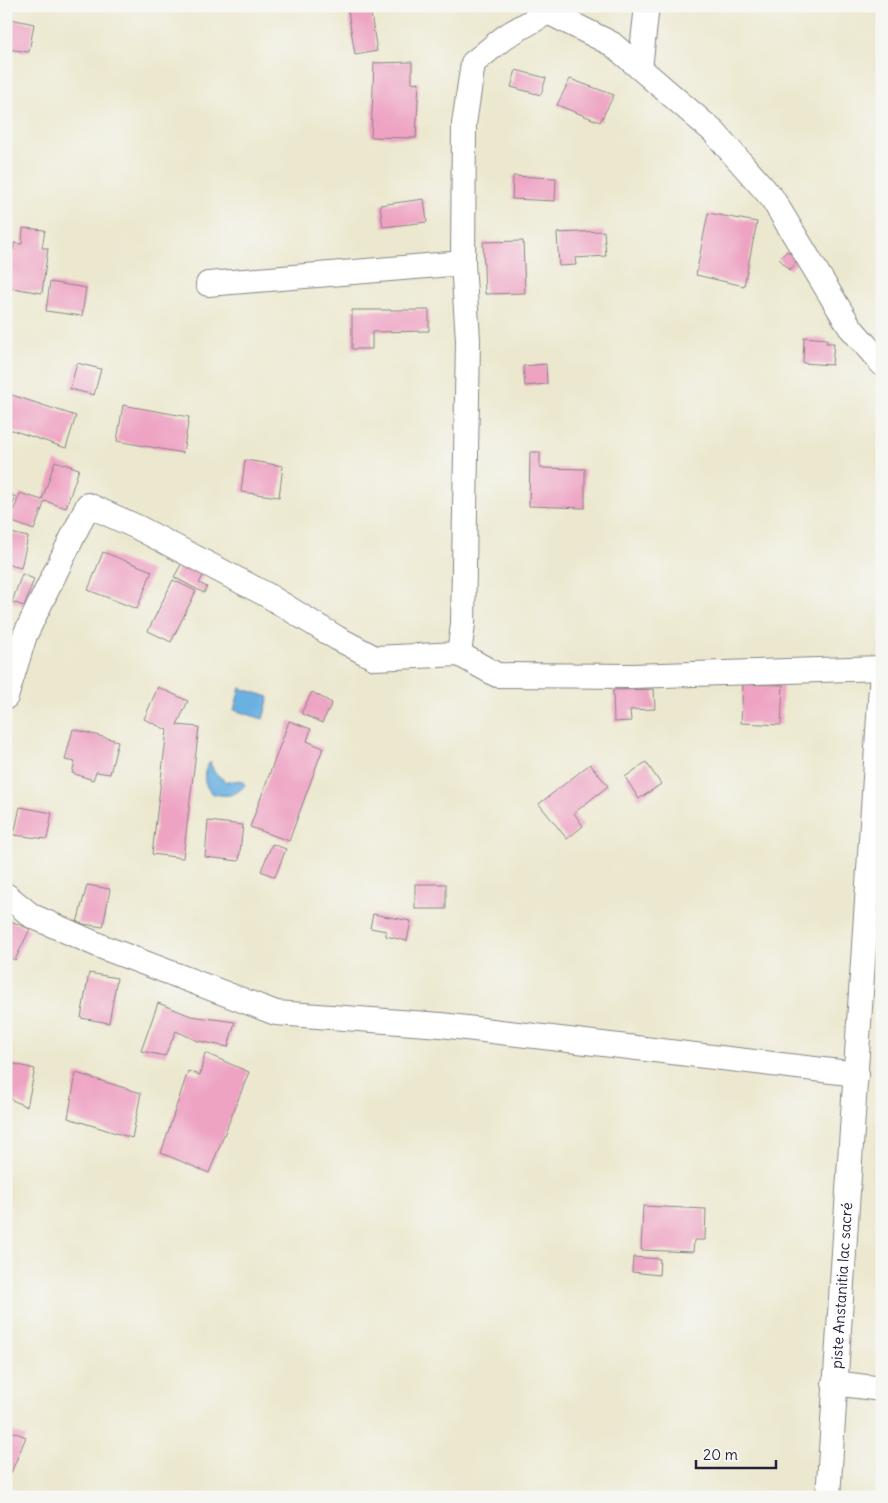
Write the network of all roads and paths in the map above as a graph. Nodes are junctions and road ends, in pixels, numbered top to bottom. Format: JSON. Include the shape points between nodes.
{"nodes":[{"id":1,"x":647,"y":6,"type":"edge"},
{"id":2,"x":545,"y":9,"type":"edge"},
{"id":3,"x":640,"y":68,"type":"junction"},
{"id":4,"x":462,"y":263,"type":"junction"},
{"id":5,"x":208,"y":284,"type":"dead end"},
{"id":6,"x":882,"y":364,"type":"edge"},
{"id":7,"x":459,"y":654,"type":"junction"},
{"id":8,"x":882,"y":669,"type":"edge"},
{"id":9,"x":6,"y":697,"type":"edge"},
{"id":10,"x":6,"y":895,"type":"edge"},
{"id":11,"x":857,"y":1074,"type":"junction"},
{"id":12,"x":834,"y":1383,"type":"junction"},
{"id":13,"x":882,"y":1389,"type":"edge"},
{"id":14,"x":828,"y":1497,"type":"edge"}],
"edges":[{"from":1,"to":3,"type":"street"},
{"from":2,"to":3,"type":"street","via":[[612,44]]},
{"from":2,"to":4,"type":"street","via":[[473,63],[464,124]]},
{"from":3,"to":6,"type":"street","via":[[714,132],[772,198],[850,327]]},
{"from":4,"to":5,"type":"street"},
{"from":4,"to":7,"type":"street","via":[[468,340],[463,624]]},
{"from":7,"to":8,"type":"street","via":[[497,675],[632,676]]},
{"from":7,"to":9,"type":"street","via":[[376,658],[258,590],[88,505],[26,634]]},
{"from":8,"to":11,"type":"street","name":"piste Anstanitia lac sacré"},
{"from":10,"to":11,"type":"street","via":[[32,916],[105,948],[276,1013],[441,1025]]},
{"from":11,"to":12,"type":"street","name":"piste Anstanitia lac sacré"},
{"from":12,"to":13,"type":"street"},
{"from":12,"to":14,"type":"street","name":"piste Anstanitia lac sacré"}]}
